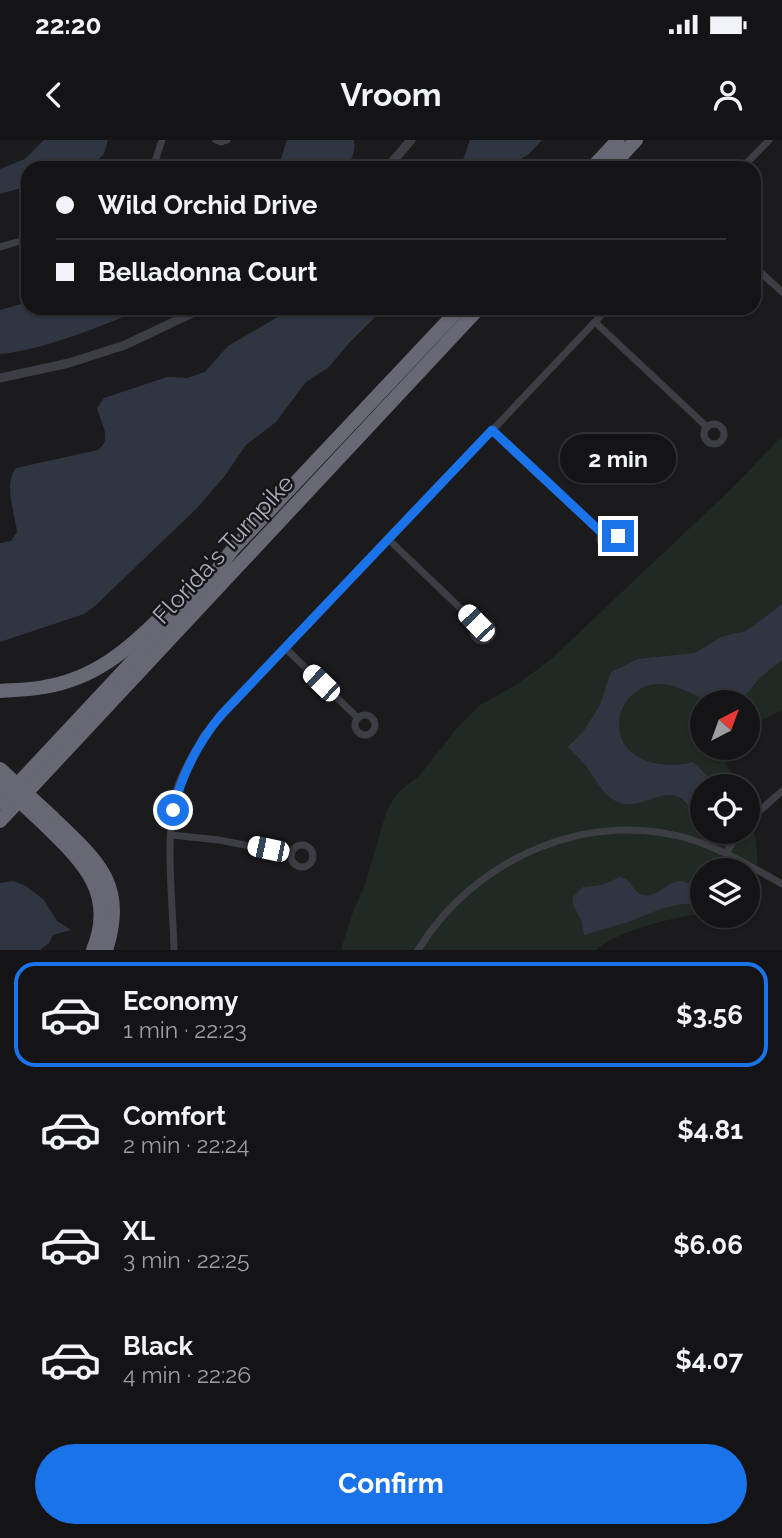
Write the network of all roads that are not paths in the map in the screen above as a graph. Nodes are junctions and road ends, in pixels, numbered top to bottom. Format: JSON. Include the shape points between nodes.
{"nodes":[{"id":1,"x":162,"y":140,"type":"edge"},
{"id":2,"x":216,"y":140,"type":"edge"},
{"id":3,"x":227,"y":140,"type":"edge"},
{"id":4,"x":618,"y":140,"type":"edge"},
{"id":5,"x":636,"y":140,"type":"edge"},
{"id":6,"x":769,"y":140,"type":"edge"},
{"id":7,"x":408,"y":141,"type":"edge"},
{"id":8,"x":155,"y":161,"type":"edge"},
{"id":9,"x":392,"y":161,"type":"edge"},
{"id":10,"x":598,"y":161,"type":"edge"},
{"id":11,"x":616,"y":161,"type":"edge"},
{"id":12,"x":749,"y":161,"type":"edge"},
{"id":13,"x":21,"y":241,"type":"edge"},
{"id":14,"x":0,"y":247,"type":"edge"},
{"id":15,"x":761,"y":272,"type":"edge"},
{"id":16,"x":782,"y":292,"type":"edge"},
{"id":17,"x":188,"y":315,"type":"edge"},
{"id":18,"x":453,"y":315,"type":"edge"},
{"id":19,"x":473,"y":315,"type":"edge"},
{"id":20,"x":601,"y":315,"type":"edge"},
{"id":21,"x":595,"y":321,"type":"junction"},
{"id":22,"x":0,"y":378,"type":"edge"},
{"id":23,"x":707,"y":427,"type":"dead end"},
{"id":24,"x":492,"y":430,"type":"junction"},
{"id":25,"x":602,"y":533,"type":"dead end"},
{"id":26,"x":388,"y":539,"type":"junction"},
{"id":27,"x":233,"y":549,"type":"junction"},
{"id":28,"x":476,"y":623,"type":"dead end"},
{"id":29,"x":285,"y":648,"type":"junction"},
{"id":30,"x":0,"y":691,"type":"edge"},
{"id":31,"x":358,"y":718,"type":"dead end"},
{"id":32,"x":0,"y":769,"type":"edge"},
{"id":33,"x":0,"y":783,"type":"edge"},
{"id":34,"x":782,"y":790,"type":"edge"},
{"id":35,"x":760,"y":810,"type":"edge"},
{"id":36,"x":2,"y":816,"type":"edge"},
{"id":37,"x":49,"y":821,"type":"junction"},
{"id":38,"x":171,"y":835,"type":"junction"},
{"id":39,"x":732,"y":844,"type":"edge"},
{"id":40,"x":291,"y":853,"type":"dead end"},
{"id":41,"x":726,"y":853,"type":"junction"},
{"id":42,"x":782,"y":884,"type":"edge"},
{"id":43,"x":93,"y":950,"type":"edge"},
{"id":44,"x":106,"y":950,"type":"edge"},
{"id":45,"x":174,"y":950,"type":"edge"},
{"id":46,"x":418,"y":950,"type":"edge"}],
"edges":[{"from":1,"to":8,"type":"street"},
{"from":2,"to":3,"type":"street"},
{"from":4,"to":10,"type":"highway"},
{"from":5,"to":11,"type":"highway"},
{"from":6,"to":12,"type":"street"},
{"from":7,"to":9,"type":"street"},
{"from":13,"to":14,"type":"street"},
{"from":15,"to":16,"type":"street"},
{"from":17,"to":22,"type":"street","via":[[125,345]]},
{"from":18,"to":27,"type":"highway","name":"Florida's Turnpike"},
{"from":19,"to":36,"type":"highway","name":"Florida's Turnpike"},
{"from":20,"to":21,"type":"street"},
{"from":21,"to":23,"type":"street"},
{"from":21,"to":24,"type":"street"},
{"from":24,"to":25,"type":"street"},
{"from":24,"to":26,"type":"street"},
{"from":26,"to":28,"type":"street"},
{"from":26,"to":29,"type":"street"},
{"from":27,"to":30,"type":"highway","via":[[105,666],[43,688]]},
{"from":27,"to":36,"type":"highway","name":"Florida's Turnpike"},
{"from":29,"to":31,"type":"street"},
{"from":29,"to":38,"type":"street","via":[[204,735],[179,783]]},
{"from":32,"to":37,"type":"highway","bridge":true},
{"from":33,"to":37,"type":"highway","bridge":true},
{"from":34,"to":35,"type":"street"},
{"from":37,"to":43,"type":"highway","via":[[91,874],[97,890],[102,919]]},
{"from":37,"to":44,"type":"highway","via":[[95,859],[106,877],[115,914]]},
{"from":38,"to":40,"type":"street"},
{"from":38,"to":45,"type":"street"},
{"from":39,"to":41,"type":"street"},
{"from":41,"to":42,"type":"street"},
{"from":41,"to":46,"type":"street","via":[[694,840],[641,831],[616,830],[550,843],[483,878],[443,914]]}]}
